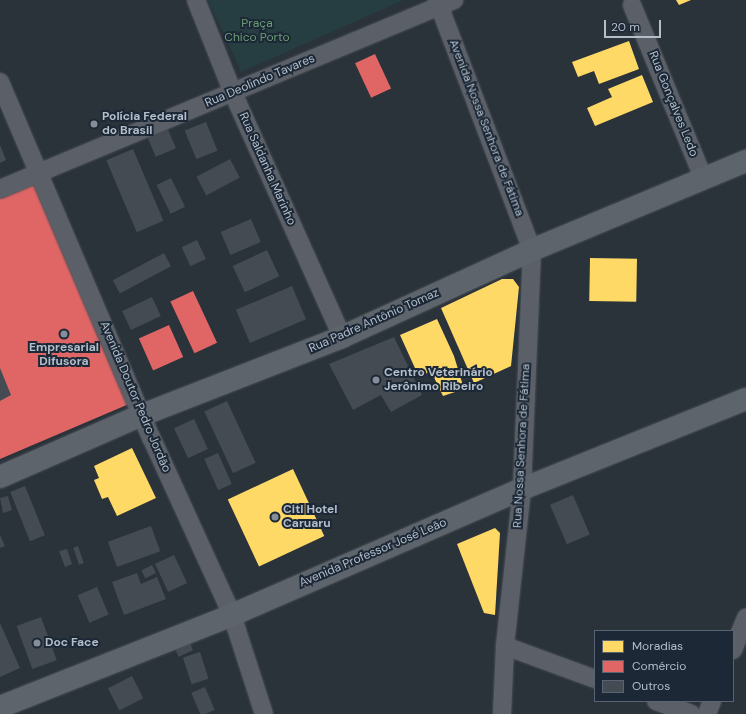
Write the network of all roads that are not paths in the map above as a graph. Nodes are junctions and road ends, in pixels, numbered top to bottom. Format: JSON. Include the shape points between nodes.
{"nodes":[{"id":1,"x":196,"y":0,"type":"edge"},
{"id":2,"x":443,"y":2,"type":"edge"},
{"id":3,"x":632,"y":5,"type":"dead end"},
{"id":4,"x":0,"y":82,"type":"edge"},
{"id":5,"x":233,"y":93,"type":"junction"},
{"id":6,"x":746,"y":161,"type":"edge"},
{"id":7,"x":40,"y":173,"type":"junction"},
{"id":8,"x":704,"y":180,"type":"junction"},
{"id":9,"x":0,"y":189,"type":"edge"},
{"id":10,"x":532,"y":250,"type":"junction"},
{"id":11,"x":342,"y":337,"type":"junction"},
{"id":12,"x":746,"y":399,"type":"edge"},
{"id":13,"x":142,"y":415,"type":"junction"},
{"id":14,"x":0,"y":477,"type":"edge"},
{"id":15,"x":522,"y":489,"type":"junction"},
{"id":16,"x":232,"y":614,"type":"junction"},
{"id":17,"x":746,"y":618,"type":"edge"},
{"id":18,"x":505,"y":646,"type":"junction"},
{"id":19,"x":734,"y":648,"type":"edge"},
{"id":20,"x":594,"y":679,"type":"edge"},
{"id":21,"x":659,"y":702,"type":"edge"},
{"id":22,"x":712,"y":702,"type":"edge"},
{"id":23,"x":0,"y":707,"type":"edge"},
{"id":24,"x":264,"y":714,"type":"edge"},
{"id":25,"x":502,"y":714,"type":"edge"},
{"id":26,"x":691,"y":714,"type":"edge"},
{"id":27,"x":707,"y":714,"type":"edge"}],
"edges":[{"from":1,"to":5,"type":"street","name":"Rua Saldanha Marinho"},
{"from":2,"to":5,"type":"street","name":"Rua Deolindo Tavares"},
{"from":2,"to":10,"type":"street","name":"Avenida Nossa Senhora de Fátima"},
{"from":3,"to":8,"type":"street","name":"Rua Gonçalves Ledo"},
{"from":4,"to":7,"type":"street","name":"Avenida Doutor Pedro Jordão"},
{"from":5,"to":7,"type":"street","name":"Rua Deolindo Tavares"},
{"from":5,"to":11,"type":"street","name":"Rua Saldanha Marinho"},
{"from":6,"to":8,"type":"street","name":"Rua Padre Antônio Tomaz"},
{"from":7,"to":9,"type":"street","name":"Rua Deolindo Tavares"},
{"from":7,"to":13,"type":"street","name":"Avenida Doutor Pedro Jordão"},
{"from":8,"to":10,"type":"street","name":"Rua Padre Antônio Tomaz"},
{"from":10,"to":11,"type":"street","name":"Rua Padre Antônio Tomaz"},
{"from":10,"to":15,"type":"street","name":"Rua Nossa Senhora de Fátima"},
{"from":11,"to":13,"type":"street","name":"Rua Padre Antônio Tomaz"},
{"from":12,"to":15,"type":"street","name":"Avenida Professor José Leão"},
{"from":13,"to":14,"type":"street","name":"Rua Padre Antônio Tomaz"},
{"from":13,"to":16,"type":"street","name":"Avenida Doutor Pedro Jordão"},
{"from":15,"to":16,"type":"street","name":"Avenida Professor José Leão"},
{"from":15,"to":18,"type":"street","name":"Rua Nossa Senhora de Fátima"},
{"from":16,"to":23,"type":"street","name":"Avenida Professor José Leão"},
{"from":16,"to":24,"type":"street","name":"Avenida Doutor Pedro Jordão"},
{"from":17,"to":19,"type":"street"},
{"from":18,"to":20,"type":"street"},
{"from":18,"to":25,"type":"street","name":"Rua Nossa Senhora de Fátima"},
{"from":21,"to":26,"type":"street"},
{"from":22,"to":27,"type":"street"}]}
